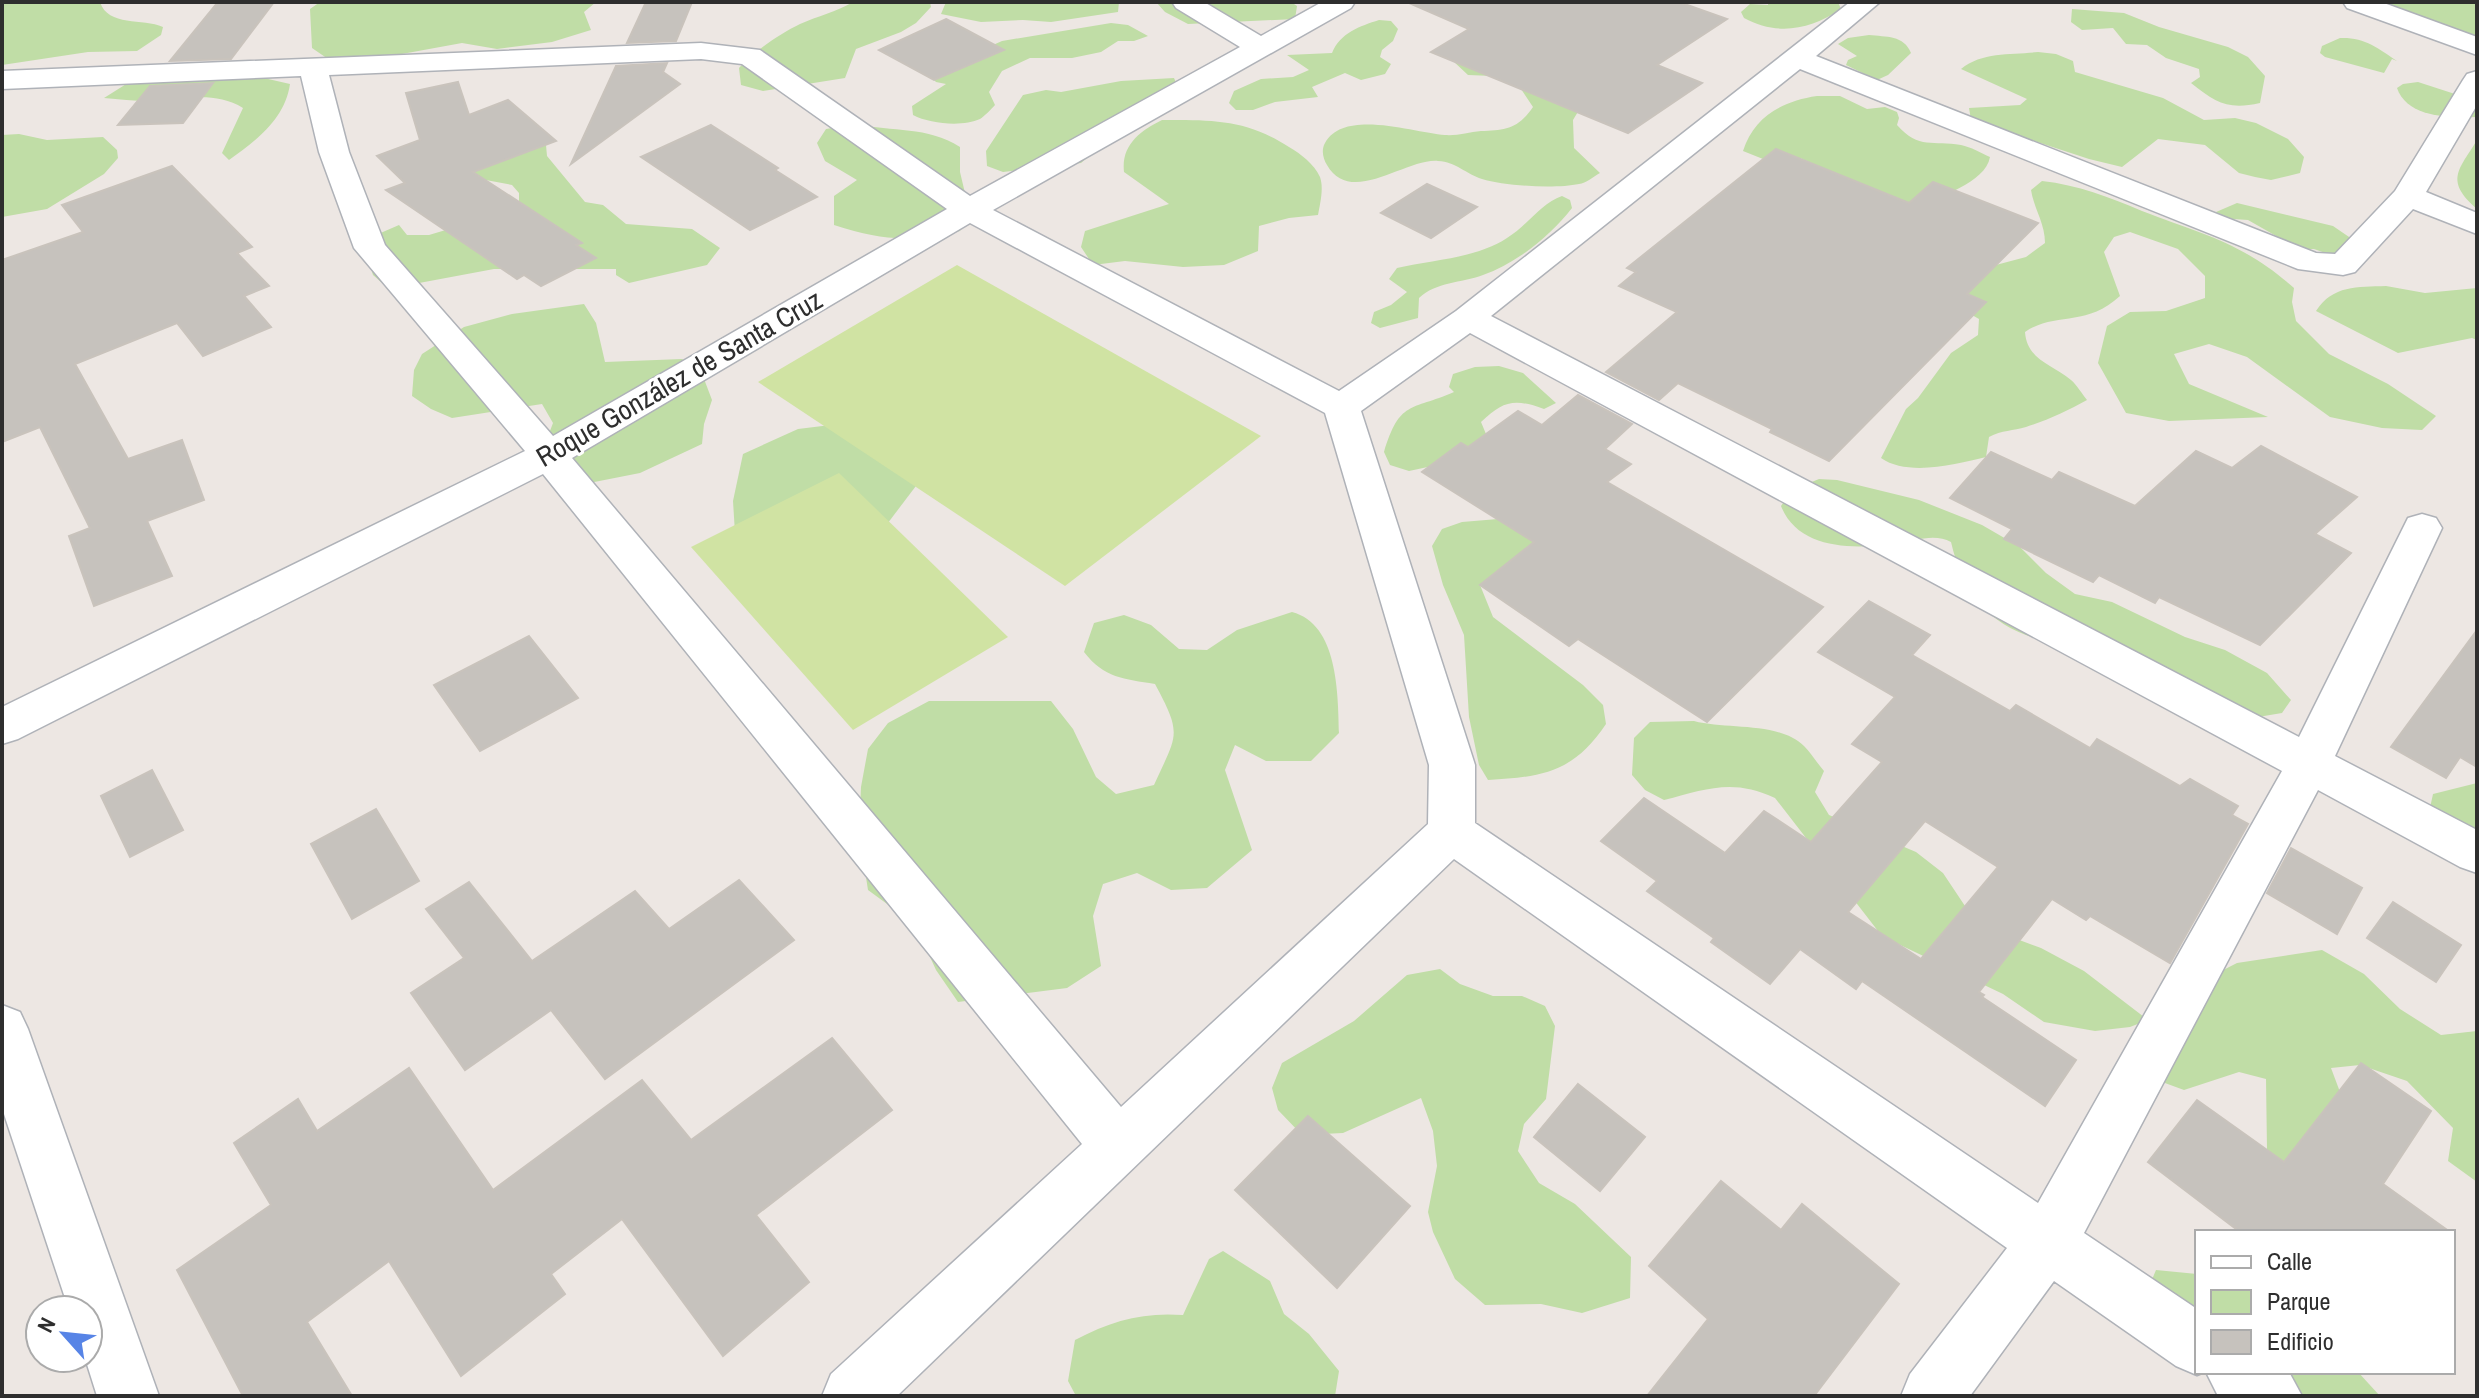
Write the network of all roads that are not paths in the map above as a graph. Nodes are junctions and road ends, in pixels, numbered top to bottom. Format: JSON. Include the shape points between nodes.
{"nodes":[{"id":1,"x":1185,"y":2,"type":"edge"},
{"id":2,"x":1342,"y":2,"type":"edge"},
{"id":3,"x":1867,"y":2,"type":"edge"},
{"id":4,"x":2356,"y":2,"type":"edge"},
{"id":5,"x":1259,"y":47,"type":"junction"},
{"id":6,"x":2477,"y":47,"type":"edge"},
{"id":7,"x":1796,"y":58,"type":"junction"},
{"id":8,"x":313,"y":68,"type":"junction"},
{"id":9,"x":2,"y":80,"type":"edge"},
{"id":10,"x":2477,"y":80,"type":"edge"},
{"id":11,"x":2408,"y":196,"type":"junction"},
{"id":12,"x":969,"y":210,"type":"junction"},
{"id":13,"x":2477,"y":224,"type":"edge"},
{"id":14,"x":1468,"y":318,"type":"junction"},
{"id":15,"x":1341,"y":407,"type":"junction"},
{"id":16,"x":549,"y":455,"type":"junction"},
{"id":17,"x":2422,"y":528,"type":"dead end"},
{"id":18,"x":2,"y":727,"type":"edge"},
{"id":19,"x":2309,"y":764,"type":"junction"},
{"id":20,"x":1451,"y":832,"type":"junction"},
{"id":21,"x":2477,"y":853,"type":"edge"},
{"id":22,"x":2,"y":1029,"type":"edge"},
{"id":23,"x":1118,"y":1146,"type":"junction"},
{"id":24,"x":2048,"y":1242,"type":"junction"},
{"id":25,"x":2195,"y":1344,"type":"edge"},
{"id":26,"x":2239,"y":1374,"type":"edge"},
{"id":27,"x":128,"y":1396,"type":"edge"},
{"id":28,"x":853,"y":1396,"type":"edge"},
{"id":29,"x":1932,"y":1396,"type":"edge"},
{"id":30,"x":2271,"y":1396,"type":"edge"}],
"edges":[{"from":1,"to":5,"type":"street"},
{"from":2,"to":5,"type":"street","name":"Roque González de Santa Cruz"},
{"from":3,"to":7,"type":"street"},
{"from":4,"to":6,"type":"street"},
{"from":5,"to":12,"type":"street","name":"Roque González de Santa Cruz"},
{"from":7,"to":11,"type":"street","via":[[2310,262],[2343,265]]},
{"from":7,"to":14,"type":"street"},
{"from":8,"to":9,"type":"street"},
{"from":8,"to":12,"type":"street","via":[[701,51],[750,56]]},
{"from":8,"to":16,"type":"street","via":[[334,152],[370,248]]},
{"from":10,"to":11,"type":"street"},
{"from":11,"to":13,"type":"street"},
{"from":12,"to":15,"type":"street"},
{"from":12,"to":16,"type":"street","name":"Roque González de Santa Cruz"},
{"from":14,"to":15,"type":"street"},
{"from":14,"to":19,"type":"street"},
{"from":15,"to":20,"type":"street","via":[[1452,765]]},
{"from":16,"to":18,"type":"street","name":"Roque González de Santa Cruz"},
{"from":16,"to":23,"type":"street"},
{"from":17,"to":19,"type":"street"},
{"from":19,"to":21,"type":"street"},
{"from":19,"to":24,"type":"street"},
{"from":20,"to":23,"type":"street"},
{"from":20,"to":24,"type":"street"},
{"from":22,"to":27,"type":"street"},
{"from":23,"to":28,"type":"street"},
{"from":24,"to":25,"type":"street"},
{"from":24,"to":29,"type":"street"},
{"from":26,"to":30,"type":"street"}]}
